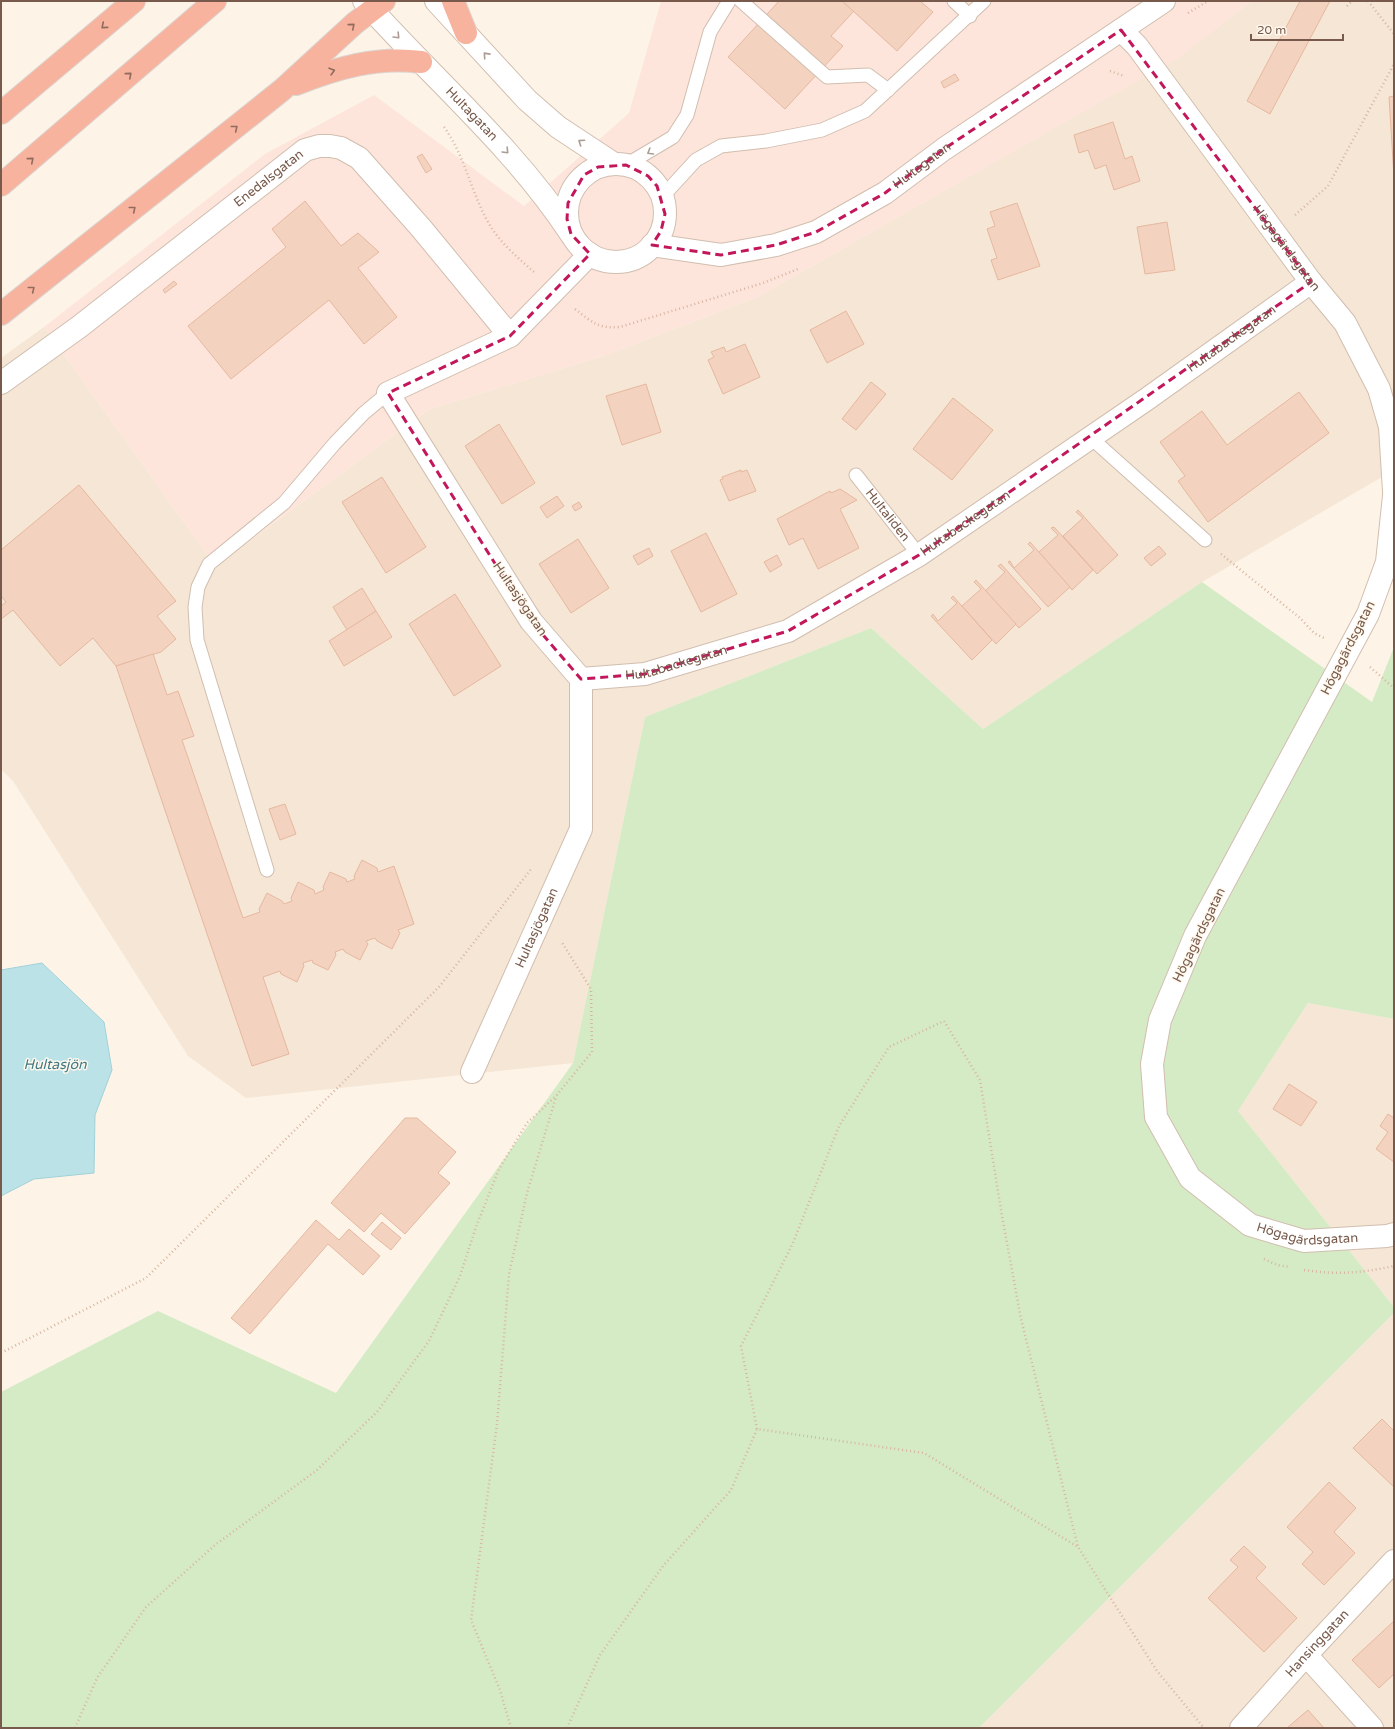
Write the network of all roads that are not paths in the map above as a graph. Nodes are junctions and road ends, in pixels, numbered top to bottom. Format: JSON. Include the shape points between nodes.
{"nodes":[{"id":1,"x":134,"y":1,"type":"edge"},
{"id":2,"x":214,"y":1,"type":"edge"},
{"id":3,"x":436,"y":1,"type":"edge"},
{"id":4,"x":453,"y":1,"type":"edge"},
{"id":5,"x":729,"y":1,"type":"edge"},
{"id":6,"x":741,"y":1,"type":"edge"},
{"id":7,"x":954,"y":1,"type":"edge"},
{"id":8,"x":984,"y":1,"type":"edge"},
{"id":9,"x":1164,"y":1,"type":"edge"},
{"id":10,"x":374,"y":4,"type":"edge"},
{"id":11,"x":970,"y":16,"type":"junction"},
{"id":12,"x":1121,"y":30,"type":"junction"},
{"id":13,"x":466,"y":33,"type":"junction"},
{"id":14,"x":421,"y":62,"type":"junction"},
{"id":15,"x":282,"y":90,"type":"junction"},
{"id":16,"x":888,"y":90,"type":"junction"},
{"id":17,"x":1,"y":113,"type":"edge"},
{"id":18,"x":620,"y":164,"type":"junction"},
{"id":19,"x":1,"y":186,"type":"edge"},
{"id":20,"x":662,"y":197,"type":"junction"},
{"id":21,"x":571,"y":234,"type":"junction"},
{"id":22,"x":652,"y":245,"type":"junction"},
{"id":23,"x":590,"y":254,"type":"junction"},
{"id":24,"x":1311,"y":282,"type":"junction"},
{"id":25,"x":1,"y":314,"type":"edge"},
{"id":26,"x":510,"y":336,"type":"junction"},
{"id":27,"x":1,"y":383,"type":"edge"},
{"id":28,"x":388,"y":393,"type":"junction"},
{"id":29,"x":1091,"y":438,"type":"junction"},
{"id":30,"x":856,"y":475,"type":"dead end"},
{"id":31,"x":1394,"y":491,"type":"edge"},
{"id":32,"x":1394,"y":496,"type":"edge"},
{"id":33,"x":1205,"y":540,"type":"road end"},
{"id":34,"x":919,"y":555,"type":"junction"},
{"id":35,"x":581,"y":679,"type":"junction"},
{"id":36,"x":267,"y":870,"type":"dead end"},
{"id":37,"x":472,"y":1072,"type":"dead end"},
{"id":38,"x":1394,"y":1234,"type":"edge"},
{"id":39,"x":1394,"y":1561,"type":"edge"},
{"id":40,"x":1306,"y":1655,"type":"junction"},
{"id":41,"x":1241,"y":1728,"type":"edge"},
{"id":42,"x":1372,"y":1728,"type":"edge"}],
"edges":[{"from":1,"to":17,"type":"highway","one_way":true},
{"from":19,"to":2,"type":"highway","one_way":true},
{"from":3,"to":13,"type":"street","name":"Hultagatan"},
{"from":4,"to":13,"type":"highway"},
{"from":5,"to":18,"type":"lane","one_way":true,"via":[[710,32],[687,115],[674,137]]},
{"from":6,"to":16,"type":"lane","via":[[827,77],[868,75]]},
{"from":7,"to":11,"type":"lane"},
{"from":8,"to":11,"type":"lane"},
{"from":9,"to":12,"type":"street","name":"Hultagatan"},
{"from":10,"to":14,"type":"street","name":"Hultagatan","one_way":true},
{"from":15,"to":10,"type":"highway","one_way":true},
{"from":11,"to":16,"type":"lane"},
{"from":12,"to":22,"type":"street","name":"Hultagatan","via":[[944,149],[885,193],[816,232],[776,245],[721,255]]},
{"from":12,"to":24,"type":"street","name":"Högagärdsgatan","via":[[1137,46]]},
{"from":18,"to":13,"type":"street","name":"Hultagatan","one_way":true,"via":[[558,127],[527,100]]},
{"from":15,"to":14,"type":"highway","one_way":true,"via":[[328,71],[370,61],[401,59]]},
{"from":14,"to":21,"type":"street","name":"Hultagatan","one_way":true,"via":[[516,161],[553,206]]},
{"from":25,"to":15,"type":"highway","one_way":true},
{"from":16,"to":20,"type":"lane","via":[[865,111],[822,130],[766,141],[721,146],[696,160]]},
{"from":18,"to":20,"type":"street","name":"Hultagatan","via":[[638,169],[648,176]]},
{"from":18,"to":21,"type":"street","name":"Hultagatan","via":[[598,167],[584,175],[574,188],[568,203],[567,219]]},
{"from":20,"to":22,"type":"street","name":"Hultagatan","via":[[665,214],[661,231]]},
{"from":21,"to":23,"type":"street","name":"Hultagatan"},
{"from":22,"to":23,"type":"street","name":"Hultagatan","via":[[640,255],[625,261],[609,261]]},
{"from":23,"to":26,"type":"street"},
{"from":24,"to":29,"type":"street","name":"Hultabackegatan"},
{"from":24,"to":31,"type":"street","name":"Högagärdsgatan","via":[[1345,323],[1379,389],[1390,427]]},
{"from":26,"to":27,"type":"street","name":"Enedalsgatan","via":[[360,158],[341,148],[319,146],[305,150],[274,173],[79,327]]},
{"from":26,"to":28,"type":"street"},
{"from":28,"to":35,"type":"street","name":"Hultasjögatan","via":[[531,621]]},
{"from":28,"to":36,"type":"lane","via":[[335,443],[284,503],[209,564],[198,587],[195,607],[197,640]]},
{"from":29,"to":33,"type":"lane"},
{"from":29,"to":34,"type":"street","name":"Hultabackegatan"},
{"from":30,"to":34,"type":"lane","name":"Hultaliden"},
{"from":32,"to":38,"type":"street","name":"Högagärdsgatan","via":[[1387,562],[1368,614],[1195,936],[1160,1020],[1152,1064],[1156,1117],[1190,1178],[1250,1225],[1304,1241]]},
{"from":34,"to":35,"type":"street","name":"Hultabackegatan","via":[[788,631],[645,674]]},
{"from":35,"to":37,"type":"street","name":"Hultasjögatan","via":[[581,829]]},
{"from":39,"to":40,"type":"street","name":"Hansinggatan"},
{"from":40,"to":41,"type":"street","name":"Hansinggatan"},
{"from":40,"to":42,"type":"street"}]}
